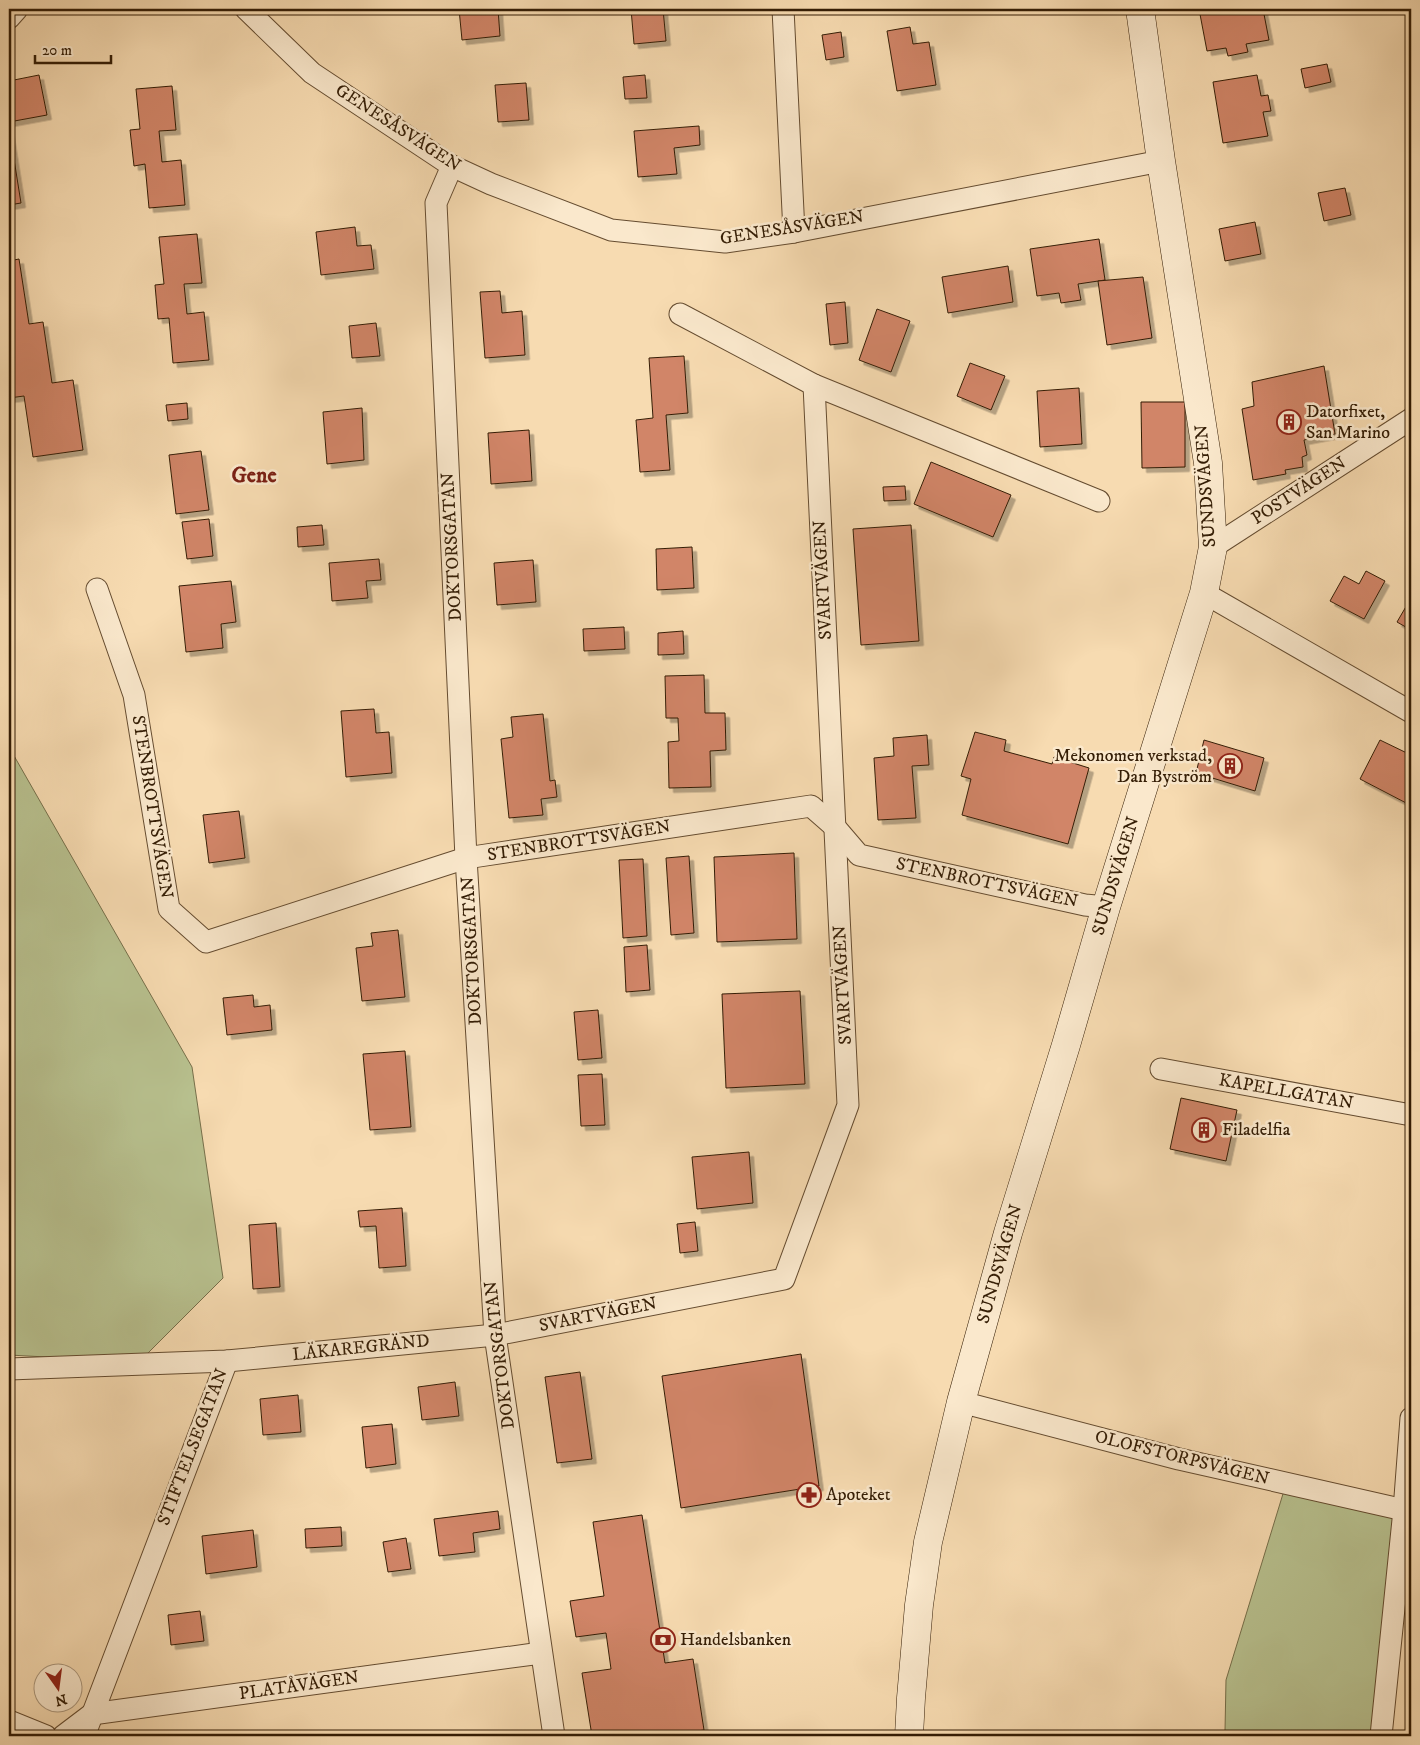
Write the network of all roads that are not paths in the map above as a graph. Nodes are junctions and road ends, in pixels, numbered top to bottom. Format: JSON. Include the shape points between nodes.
{"nodes":[{"id":1,"x":17,"y":9,"type":"edge"},
{"id":2,"x":246,"y":9,"type":"edge"},
{"id":3,"x":783,"y":9,"type":"edge"},
{"id":4,"x":1140,"y":9,"type":"edge"},
{"id":5,"x":9,"y":18,"type":"edge"},
{"id":6,"x":1161,"y":161,"type":"junction"},
{"id":7,"x":452,"y":166,"type":"junction"},
{"id":8,"x":794,"y":232,"type":"junction"},
{"id":9,"x":680,"y":314,"type":"dead end"},
{"id":10,"x":814,"y":385,"type":"junction"},
{"id":11,"x":1411,"y":419,"type":"edge"},
{"id":12,"x":1099,"y":501,"type":"dead end"},
{"id":13,"x":1213,"y":547,"type":"junction"},
{"id":14,"x":97,"y":589,"type":"dead end"},
{"id":15,"x":1204,"y":593,"type":"junction"},
{"id":16,"x":1411,"y":712,"type":"edge"},
{"id":17,"x":835,"y":827,"type":"junction"},
{"id":18,"x":466,"y":858,"type":"junction"},
{"id":19,"x":1106,"y":907,"type":"junction"},
{"id":20,"x":1161,"y":1069,"type":"dead end"},
{"id":21,"x":1411,"y":1116,"type":"edge"},
{"id":22,"x":495,"y":1334,"type":"junction"},
{"id":23,"x":227,"y":1361,"type":"junction"},
{"id":24,"x":9,"y":1370,"type":"edge"},
{"id":25,"x":961,"y":1402,"type":"junction"},
{"id":26,"x":1411,"y":1418,"type":"edge"},
{"id":27,"x":1404,"y":1510,"type":"junction"},
{"id":28,"x":541,"y":1653,"type":"junction"},
{"id":29,"x":92,"y":1714,"type":"junction"},
{"id":30,"x":9,"y":1721,"type":"edge"},
{"id":31,"x":46,"y":1736,"type":"edge"},
{"id":32,"x":63,"y":1736,"type":"edge"},
{"id":33,"x":85,"y":1736,"type":"edge"},
{"id":34,"x":554,"y":1736,"type":"edge"},
{"id":35,"x":909,"y":1736,"type":"edge"},
{"id":36,"x":1381,"y":1736,"type":"edge"}],
"edges":[{"from":1,"to":5,"type":"street"},
{"from":2,"to":7,"type":"street","name":"GENESÅSVÄGEN","via":[[312,73]]},
{"from":3,"to":8,"type":"street"},
{"from":4,"to":6,"type":"street","name":"SUNDSVÄGEN"},
{"from":6,"to":8,"type":"street","name":"GENESÅSVÄGEN"},
{"from":6,"to":13,"type":"street","name":"SUNDSVÄGEN","via":[[1208,463]]},
{"from":7,"to":8,"type":"street","name":"GENESÅSVÄGEN","via":[[611,230],[725,242]]},
{"from":7,"to":18,"type":"street","name":"DOKTORSGATAN","via":[[436,203]]},
{"from":9,"to":10,"type":"street"},
{"from":10,"to":12,"type":"street"},
{"from":10,"to":17,"type":"street","name":"SVARTVÄGEN"},
{"from":11,"to":13,"type":"street","name":"POSTVÄGEN"},
{"from":13,"to":15,"type":"street","name":"SUNDSVÄGEN"},
{"from":14,"to":18,"type":"street","name":"STENBROTTSVÄGEN","via":[[134,695],[169,909],[206,942]]},
{"from":15,"to":16,"type":"street"},
{"from":15,"to":19,"type":"street","name":"SUNDSVÄGEN"},
{"from":17,"to":18,"type":"street","name":"STENBROTTSVÄGEN","via":[[812,806]]},
{"from":17,"to":19,"type":"street","name":"STENBROTTSVÄGEN","via":[[859,855]]},
{"from":17,"to":22,"type":"street","name":"SVARTVÄGEN","via":[[848,1105],[784,1279]]},
{"from":18,"to":22,"type":"street","name":"DOKTORSGATAN"},
{"from":19,"to":25,"type":"street","name":"SUNDSVÄGEN"},
{"from":20,"to":21,"type":"street","name":"KAPELLGATAN"},
{"from":22,"to":23,"type":"street","name":"LÄKAREGRÄND"},
{"from":22,"to":28,"type":"street","name":"DOKTORSGATAN"},
{"from":23,"to":24,"type":"street","name":"STIFTELSEGATAN"},
{"from":23,"to":29,"type":"street","name":"STIFTELSEGATAN"},
{"from":25,"to":27,"type":"street","name":"OLOFSTORPSVÄGEN","via":[[1179,1459]]},
{"from":25,"to":35,"type":"street","name":"SUNDSVÄGEN","via":[[928,1542],[919,1605]]},
{"from":26,"to":27,"type":"street"},
{"from":27,"to":36,"type":"street"},
{"from":28,"to":29,"type":"street","name":"PLATÅVÄGEN"},
{"from":28,"to":34,"type":"street","name":"DOKTORSGATAN"},
{"from":29,"to":32,"type":"street","name":"PLATÅVÄGEN"},
{"from":29,"to":33,"type":"street","name":"STIFTELSEGATAN"},
{"from":30,"to":31,"type":"street"}]}
